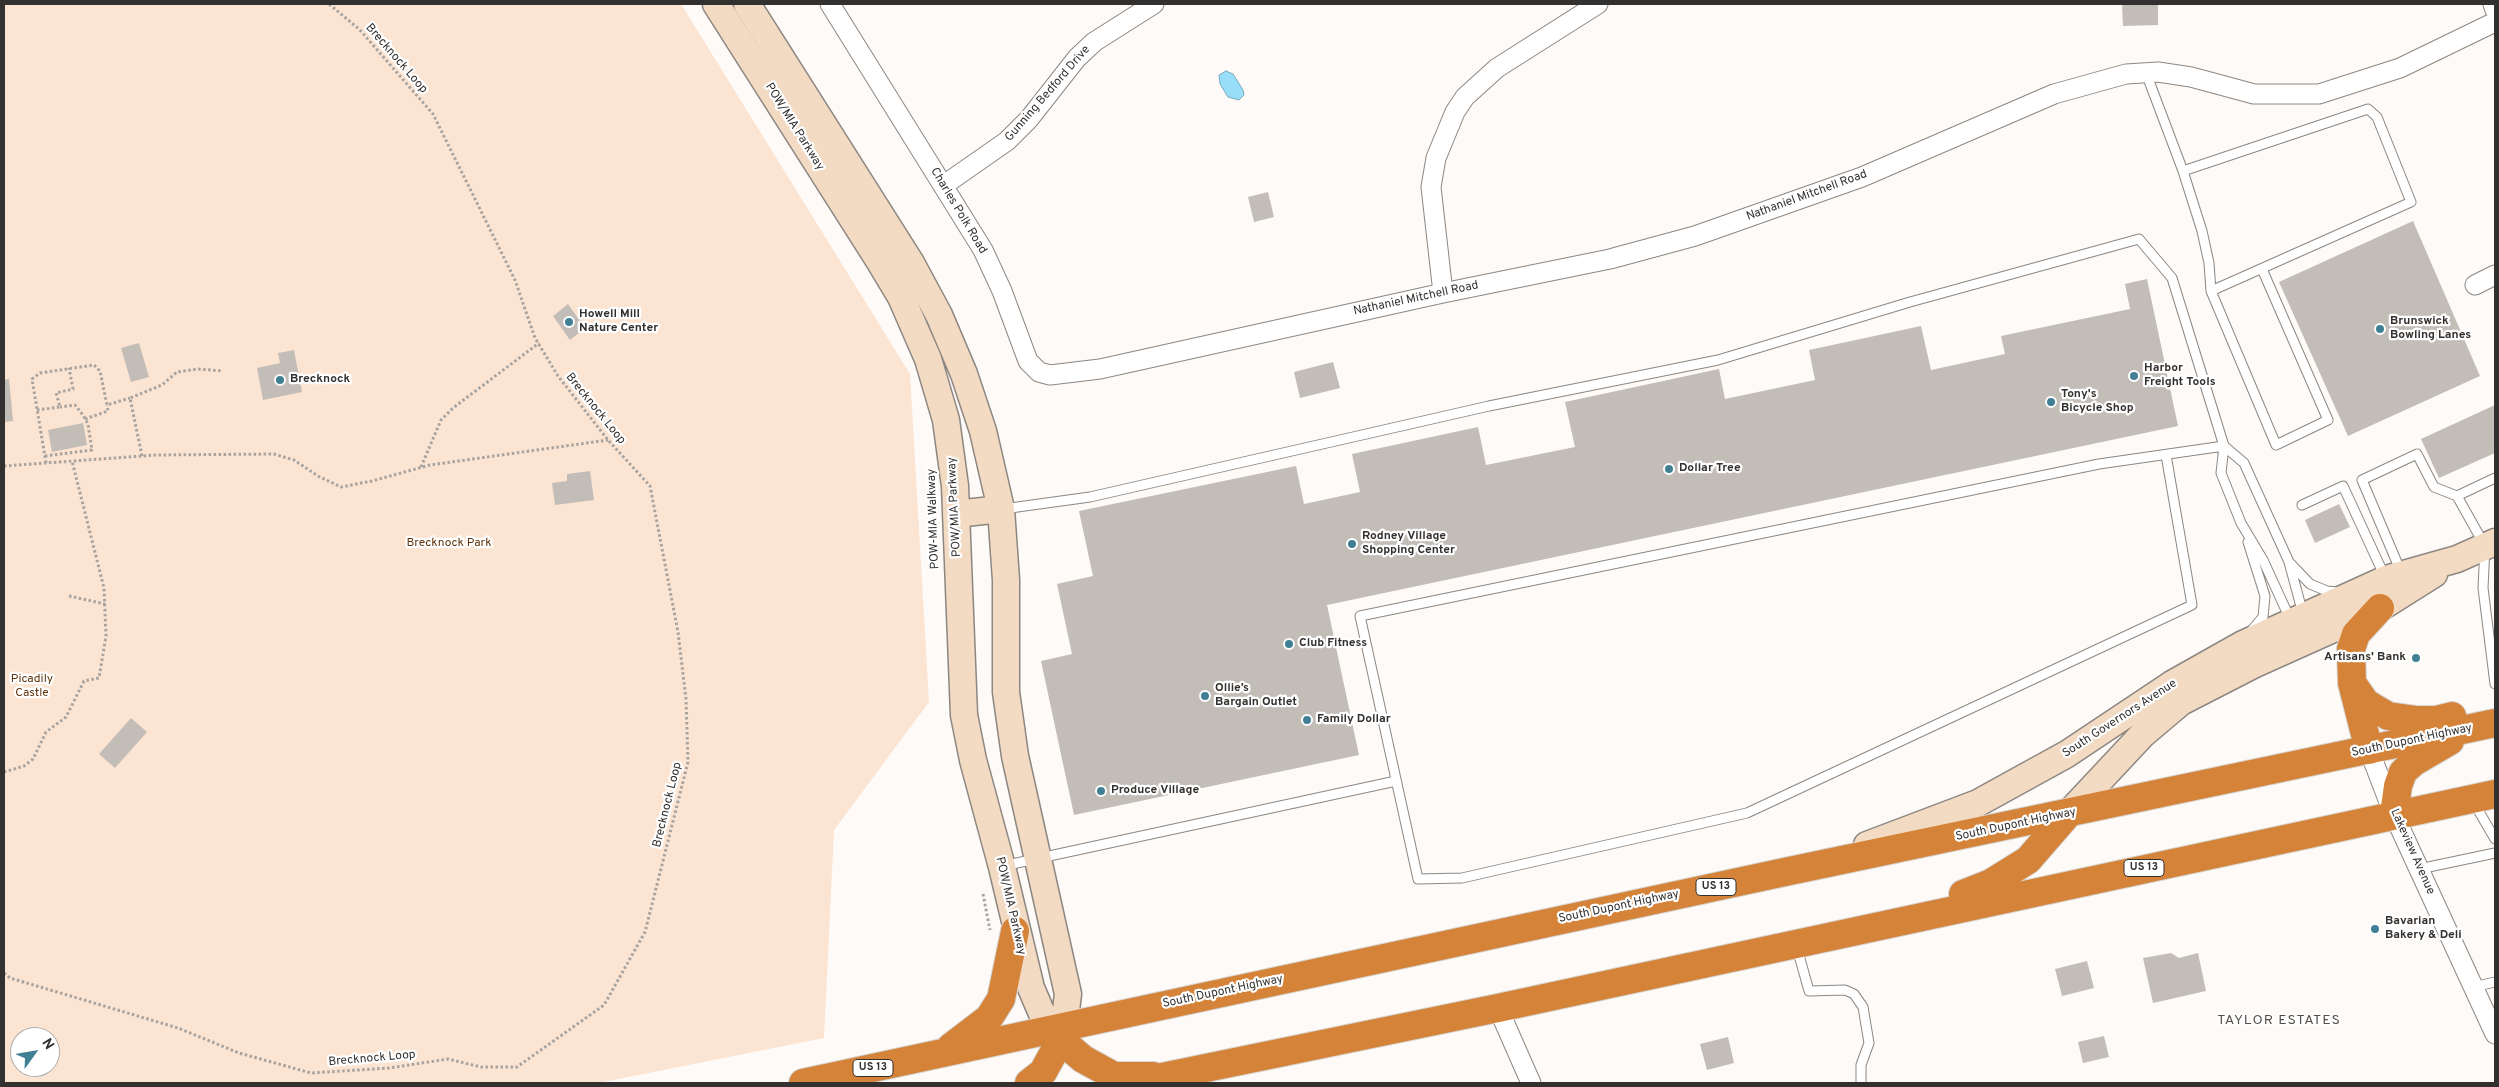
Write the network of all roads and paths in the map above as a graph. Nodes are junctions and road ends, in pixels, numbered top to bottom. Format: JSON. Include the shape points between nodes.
{"nodes":[{"id":1,"x":329,"y":4,"type":"edge"},
{"id":2,"x":716,"y":4,"type":"edge"},
{"id":3,"x":747,"y":4,"type":"edge"},
{"id":4,"x":830,"y":4,"type":"edge"},
{"id":5,"x":1154,"y":4,"type":"edge"},
{"id":6,"x":1598,"y":4,"type":"edge"},
{"id":7,"x":2492,"y":4,"type":"edge"},
{"id":8,"x":2495,"y":10,"type":"edge"},
{"id":9,"x":2495,"y":22,"type":"edge"},
{"id":10,"x":2146,"y":73,"type":"junction"},
{"id":11,"x":2183,"y":171,"type":"junction"},
{"id":12,"x":944,"y":185,"type":"junction"},
{"id":13,"x":2262,"y":269,"type":"junction"},
{"id":14,"x":2495,"y":276,"type":"edge"},
{"id":15,"x":2475,"y":285,"type":"dead end"},
{"id":16,"x":2211,"y":291,"type":"junction"},
{"id":17,"x":1442,"y":293,"type":"junction"},
{"id":18,"x":539,"y":343,"type":"junction"},
{"id":19,"x":69,"y":368,"type":"junction"},
{"id":20,"x":1100,"y":369,"type":"joint"},
{"id":21,"x":223,"y":372,"type":"dead end"},
{"id":22,"x":130,"y":398,"type":"junction"},
{"id":23,"x":107,"y":405,"type":"junction"},
{"id":24,"x":60,"y":407,"type":"junction"},
{"id":25,"x":37,"y":410,"type":"junction"},
{"id":26,"x":85,"y":419,"type":"junction"},
{"id":27,"x":608,"y":440,"type":"junction"},
{"id":28,"x":2224,"y":446,"type":"junction"},
{"id":29,"x":2166,"y":455,"type":"junction"},
{"id":30,"x":45,"y":456,"type":"junction"},
{"id":31,"x":142,"y":456,"type":"junction"},
{"id":32,"x":72,"y":461,"type":"junction"},
{"id":33,"x":46,"y":463,"type":"junction"},
{"id":34,"x":4,"y":466,"type":"edge"},
{"id":35,"x":421,"y":467,"type":"junction"},
{"id":36,"x":2495,"y":478,"type":"edge"},
{"id":37,"x":2457,"y":496,"type":"junction"},
{"id":38,"x":2302,"y":505,"type":"dead end"},
{"id":39,"x":1001,"y":509,"type":"junction"},
{"id":40,"x":956,"y":514,"type":"junction"},
{"id":41,"x":2241,"y":523,"type":"junction"},
{"id":42,"x":2490,"y":544,"type":"edge"},
{"id":43,"x":2457,"y":559,"type":"junction"},
{"id":44,"x":2289,"y":562,"type":"junction"},
{"id":45,"x":2394,"y":577,"type":"junction"},
{"id":46,"x":2354,"y":593,"type":"junction"},
{"id":47,"x":69,"y":596,"type":"dead end"},
{"id":48,"x":105,"y":604,"type":"junction"},
{"id":49,"x":2380,"y":608,"type":"junction"},
{"id":50,"x":2301,"y":629,"type":"junction"},
{"id":51,"x":2494,"y":662,"type":"edge"},
{"id":52,"x":2206,"y":665,"type":"junction"},
{"id":53,"x":2352,"y":683,"type":"junction"},
{"id":54,"x":2495,"y":684,"type":"edge"},
{"id":55,"x":2495,"y":706,"type":"edge"},
{"id":56,"x":2484,"y":726,"type":"edge"},
{"id":57,"x":2369,"y":750,"type":"junction"},
{"id":58,"x":4,"y":772,"type":"edge"},
{"id":59,"x":1396,"y":781,"type":"junction"},
{"id":60,"x":2484,"y":796,"type":"edge"},
{"id":61,"x":2068,"y":814,"type":"junction"},
{"id":62,"x":2394,"y":815,"type":"junction"},
{"id":63,"x":2495,"y":839,"type":"edge"},
{"id":64,"x":2495,"y":853,"type":"edge"},
{"id":65,"x":1040,"y":859,"type":"junction"},
{"id":66,"x":1002,"y":867,"type":"junction"},
{"id":67,"x":2419,"y":869,"type":"junction"},
{"id":68,"x":1780,"y":873,"type":"junction"},
{"id":69,"x":982,"y":890,"type":"dead end"},
{"id":70,"x":1894,"y":921,"type":"junction"},
{"id":71,"x":1004,"y":935,"type":"junction"},
{"id":72,"x":1795,"y":943,"type":"junction"},
{"id":73,"x":4,"y":973,"type":"edge"},
{"id":74,"x":2495,"y":982,"type":"edge"},
{"id":75,"x":2473,"y":987,"type":"junction"},
{"id":76,"x":1498,"y":1008,"type":"junction"},
{"id":77,"x":1058,"y":1033,"type":"junction"},
{"id":78,"x":2495,"y":1034,"type":"edge"},
{"id":79,"x":943,"y":1053,"type":"junction"},
{"id":80,"x":1171,"y":1076,"type":"junction"},
{"id":81,"x":803,"y":1083,"type":"edge"},
{"id":82,"x":1029,"y":1083,"type":"edge"},
{"id":83,"x":1134,"y":1083,"type":"edge"},
{"id":84,"x":1531,"y":1083,"type":"edge"},
{"id":85,"x":1861,"y":1083,"type":"edge"}],
"edges":[{"from":1,"to":18,"type":"path","name":"Brecknock Loop","via":[[359,29],[433,114],[515,280]]},
{"from":2,"to":40,"type":"main road","name":"POW/MIA Parkway","via":[[880,262],[918,334],[946,420]]},
{"from":3,"to":39,"type":"main road","via":[[879,209],[939,315],[981,423]]},
{"from":4,"to":12,"type":"street","name":"Charles Polk Road"},
{"from":5,"to":12,"type":"street","name":"Gunning Bedford Drive","via":[[1094,42],[1007,141]]},
{"from":6,"to":17,"type":"street","via":[[1497,68],[1465,97],[1455,112],[1436,158],[1431,188]]},
{"from":7,"to":8,"type":"street"},
{"from":9,"to":10,"type":"street","name":"Nathaniel Mitchell Road","via":[[2400,68],[2319,94],[2254,94],[2191,77]]},
{"from":10,"to":11,"type":"lane"},
{"from":10,"to":17,"type":"street","name":"Nathaniel Mitchell Road","via":[[2126,74],[2054,94],[1862,177],[1695,236],[1610,259]]},
{"from":11,"to":13,"type":"lane","via":[[2368,109],[2377,117],[2411,202]]},
{"from":11,"to":16,"type":"lane","via":[[2202,231]]},
{"from":12,"to":20,"type":"street","name":"Charles Polk Road","via":[[993,271],[1028,361],[1039,372],[1050,375]]},
{"from":13,"to":16,"type":"lane"},
{"from":13,"to":16,"type":"lane","via":[[2328,420],[2276,445]]},
{"from":14,"to":15,"type":"street"},
{"from":17,"to":20,"type":"street","name":"Nathaniel Mitchell Road"},
{"from":18,"to":27,"type":"path","name":"Brecknock Loop","via":[[558,376]]},
{"from":18,"to":35,"type":"path","via":[[441,420]]},
{"from":19,"to":23,"type":"path","via":[[94,364],[100,371]]},
{"from":19,"to":24,"type":"path","via":[[72,389],[56,393]]},
{"from":19,"to":25,"type":"path","via":[[40,373],[32,379]]},
{"from":21,"to":22,"type":"path","via":[[198,369],[176,372],[162,385]]},
{"from":22,"to":23,"type":"path"},
{"from":22,"to":31,"type":"path"},
{"from":23,"to":26,"type":"path","via":[[108,410],[103,414]]},
{"from":24,"to":25,"type":"path"},
{"from":24,"to":26,"type":"path","via":[[75,405]]},
{"from":25,"to":30,"type":"path"},
{"from":26,"to":30,"type":"path","via":[[92,450]]},
{"from":27,"to":35,"type":"path"},
{"from":27,"to":73,"type":"path","name":"Brecknock Loop","via":[[650,486],[678,632],[686,699],[688,762],[645,932],[604,1005],[517,1067],[481,1067],[448,1059],[389,1068],[311,1073],[239,1053],[178,1028],[10,978]]},
{"from":28,"to":29,"type":"lane"},
{"from":28,"to":39,"type":"lane","via":[[2172,278],[2139,239],[1910,302],[1718,360],[1489,406],[1090,497]]},
{"from":28,"to":41,"type":"lane","via":[[2220,473]]},
{"from":28,"to":44,"type":"lane","via":[[2244,463]]},
{"from":29,"to":59,"type":"lane","via":[[2099,464],[1360,616]]},
{"from":29,"to":59,"type":"lane","via":[[2192,606],[1747,813],[1462,878],[1418,879]]},
{"from":30,"to":33,"type":"path"},
{"from":31,"to":32,"type":"path"},
{"from":31,"to":35,"type":"path","via":[[274,454],[294,460],[341,487]]},
{"from":32,"to":33,"type":"path"},
{"from":32,"to":48,"type":"path","via":[[104,588]]},
{"from":33,"to":34,"type":"path"},
{"from":36,"to":37,"type":"lane"},
{"from":37,"to":42,"type":"lane"},
{"from":37,"to":45,"type":"lane","via":[[2434,487],[2416,454],[2362,480]]},
{"from":38,"to":45,"type":"lane","via":[[2344,486]]},
{"from":39,"to":40,"type":"main road"},
{"from":39,"to":65,"type":"main road","via":[[1006,580],[1006,692],[1016,756]]},
{"from":40,"to":66,"type":"main road","name":"POW/MIA Parkway","via":[[964,715]]},
{"from":41,"to":50,"type":"lane"},
{"from":41,"to":52,"type":"lane","via":[[2261,580],[2266,606],[2257,625]]},
{"from":42,"to":43,"type":"main road","name":"South Governors Avenue"},
{"from":42,"to":51,"type":"lane","via":[[2483,588]]},
{"from":43,"to":45,"type":"main road","name":"South Governors Avenue"},
{"from":43,"to":49,"type":"main road","name":"South Governors Avenue"},
{"from":44,"to":46,"type":"lane","via":[[2310,584],[2327,591]]},
{"from":44,"to":50,"type":"lane"},
{"from":45,"to":46,"type":"main road","name":"South Governors Avenue"},
{"from":46,"to":50,"type":"main road","name":"South Governors Avenue"},
{"from":47,"to":48,"type":"path"},
{"from":48,"to":58,"type":"path","via":[[106,636],[99,678],[84,681],[66,718],[46,732],[33,760]]},
{"from":49,"to":50,"type":"main road","name":"South Governors Avenue"},
{"from":49,"to":53,"type":"highway","via":[[2356,634],[2351,649]]},
{"from":50,"to":52,"type":"main road","name":"South Governors Avenue","via":[[2243,644]]},
{"from":50,"to":61,"type":"main road","name":"South Governors Avenue","via":[[2253,665],[2181,702],[2142,734]]},
{"from":51,"to":54,"type":"lane"},
{"from":52,"to":68,"type":"main road","name":"South Governors Avenue","via":[[2067,754],[1978,803],[1898,835]]},
{"from":53,"to":55,"type":"highway","via":[[2366,703],[2377,711],[2404,720],[2436,720]]},
{"from":53,"to":57,"type":"highway"},
{"from":56,"to":57,"type":"highway","name":"South Dupont Highway","number":"US 13"},
{"from":56,"to":62,"type":"highway","via":[[2407,768],[2398,786]]},
{"from":57,"to":61,"type":"highway","name":"South Dupont Highway","number":"US 13"},
{"from":57,"to":62,"type":"street","name":"Lakeview Avenue"},
{"from":59,"to":65,"type":"lane"},
{"from":60,"to":62,"type":"highway","number":"US 13"},
{"from":60,"to":63,"type":"lane"},
{"from":61,"to":68,"type":"highway","name":"South Dupont Highway","number":"US 13"},
{"from":61,"to":70,"type":"highway","via":[[2028,860],[2013,871],[1991,883]]},
{"from":62,"to":67,"type":"street","name":"Lakeview Avenue"},
{"from":62,"to":70,"type":"highway","number":"US 13"},
{"from":64,"to":67,"type":"lane"},
{"from":65,"to":66,"type":"lane"},
{"from":65,"to":77,"type":"main road","via":[[1068,994]]},
{"from":66,"to":71,"type":"main road","name":"POW/MIA Parkway"},
{"from":67,"to":75,"type":"street","name":"Lakeview Avenue"},
{"from":68,"to":77,"type":"highway","name":"South Dupont Highway","number":"US 13"},
{"from":69,"to":71,"type":"path"},
{"from":70,"to":72,"type":"highway","number":"US 13"},
{"from":71,"to":77,"type":"main road","name":"POW/MIA Parkway","via":[[1030,988]]},
{"from":71,"to":79,"type":"highway","via":[[1001,999],[989,1018]]},
{"from":72,"to":76,"type":"highway","number":"US 13"},
{"from":72,"to":85,"type":"lane","via":[[1809,991],[1845,990],[1854,994],[1863,1007],[1869,1043],[1861,1065]]},
{"from":74,"to":75,"type":"lane"},
{"from":75,"to":78,"type":"street","name":"Lakeview Avenue"},
{"from":76,"to":80,"type":"highway","number":"US 13"},
{"from":76,"to":84,"type":"street"},
{"from":77,"to":79,"type":"highway","name":"South Dupont Highway","number":"US 13"},
{"from":77,"to":80,"type":"highway","via":[[1083,1058],[1114,1076]]},
{"from":77,"to":82,"type":"highway","via":[[1043,1072]]},
{"from":79,"to":81,"type":"highway","name":"South Dupont Highway","number":"US 13"},
{"from":80,"to":83,"type":"highway","number":"US 13"}]}
